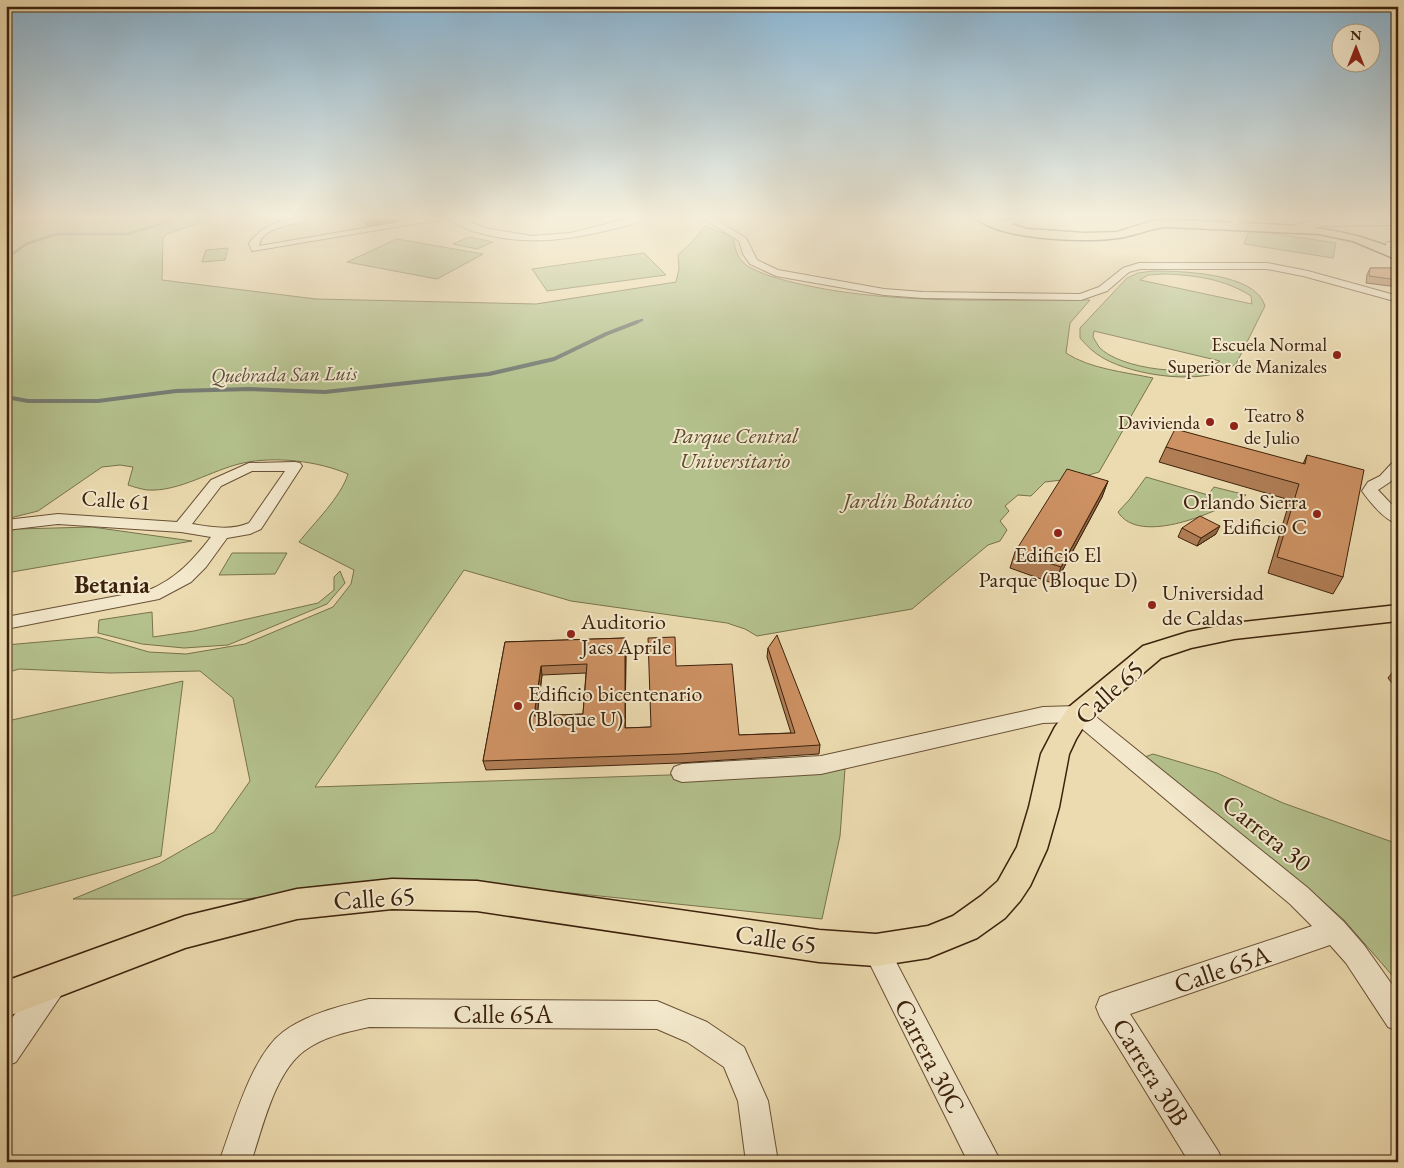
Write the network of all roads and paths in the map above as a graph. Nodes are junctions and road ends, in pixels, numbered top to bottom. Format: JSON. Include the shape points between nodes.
{"nodes":[{"id":1,"x":772,"y":272,"type":"edge"},
{"id":2,"x":1124,"y":272,"type":"edge"},
{"id":3,"x":1294,"y":272,"type":"edge"},
{"id":4,"x":1398,"y":299,"type":"edge"},
{"id":5,"x":1397,"y":467,"type":"edge"},
{"id":6,"x":1397,"y":518,"type":"edge"},
{"id":7,"x":6,"y":525,"type":"edge"},
{"id":8,"x":181,"y":527,"type":"junction"},
{"id":9,"x":222,"y":534,"type":"junction"},
{"id":10,"x":1398,"y":613,"type":"edge"},
{"id":11,"x":6,"y":623,"type":"edge"},
{"id":12,"x":1078,"y":714,"type":"junction"},
{"id":13,"x":682,"y":773,"type":"dead end"},
{"id":14,"x":1335,"y":931,"type":"junction"},
{"id":15,"x":876,"y":950,"type":"junction"},
{"id":16,"x":55,"y":980,"type":"junction"},
{"id":17,"x":6,"y":999,"type":"edge"},
{"id":18,"x":1110,"y":1007,"type":"joint"},
{"id":19,"x":1398,"y":1017,"type":"edge"},
{"id":20,"x":6,"y":1052,"type":"edge"},
{"id":21,"x":235,"y":1162,"type":"edge"},
{"id":22,"x":762,"y":1162,"type":"edge"},
{"id":23,"x":985,"y":1162,"type":"edge"},
{"id":24,"x":1207,"y":1162,"type":"edge"}],
"edges":[{"from":1,"to":2,"type":"street","via":[[884,292],[1081,297],[1102,289]]},
{"from":3,"to":4,"type":"street"},
{"from":5,"to":6,"type":"street","via":[[1370,491]]},
{"from":7,"to":8,"type":"street","name":"Calle 61","via":[[58,519]]},
{"from":8,"to":9,"type":"street","name":"Calle 61"},
{"from":8,"to":9,"type":"street","name":"Calle 61","via":[[216,483],[249,467],[295,466],[255,526]]},
{"from":9,"to":11,"type":"street","via":[[189,577],[172,588],[153,595]]},
{"from":10,"to":12,"type":"main road","name":"Calle 65","via":[[1234,631],[1188,640],[1152,652]]},
{"from":12,"to":13,"type":"street","via":[[1043,715],[821,765]]},
{"from":12,"to":14,"type":"street","name":"Carrera 30","via":[[1299,896]]},
{"from":12,"to":15,"type":"main road","name":"Calle 65","via":[[1055,754],[1032,848],[1009,891],[965,927],[928,942]]},
{"from":14,"to":18,"type":"street","name":"Calle 65A"},
{"from":14,"to":19,"type":"street","name":"Carrera 30"},
{"from":15,"to":16,"type":"main road","name":"Calle 65","via":[[819,946],[477,896],[392,894],[297,904],[185,932]]},
{"from":15,"to":23,"type":"street","name":"Carrera 30C"},
{"from":16,"to":17,"type":"main road","name":"Calle 65"},
{"from":16,"to":20,"type":"street"},
{"from":18,"to":24,"type":"street","name":"Carrera 30B"},
{"from":21,"to":22,"type":"street","name":"Calle 65A","via":[[272,1066],[292,1042],[330,1022],[369,1013],[657,1015],[697,1032],[734,1057],[753,1101]]}]}
